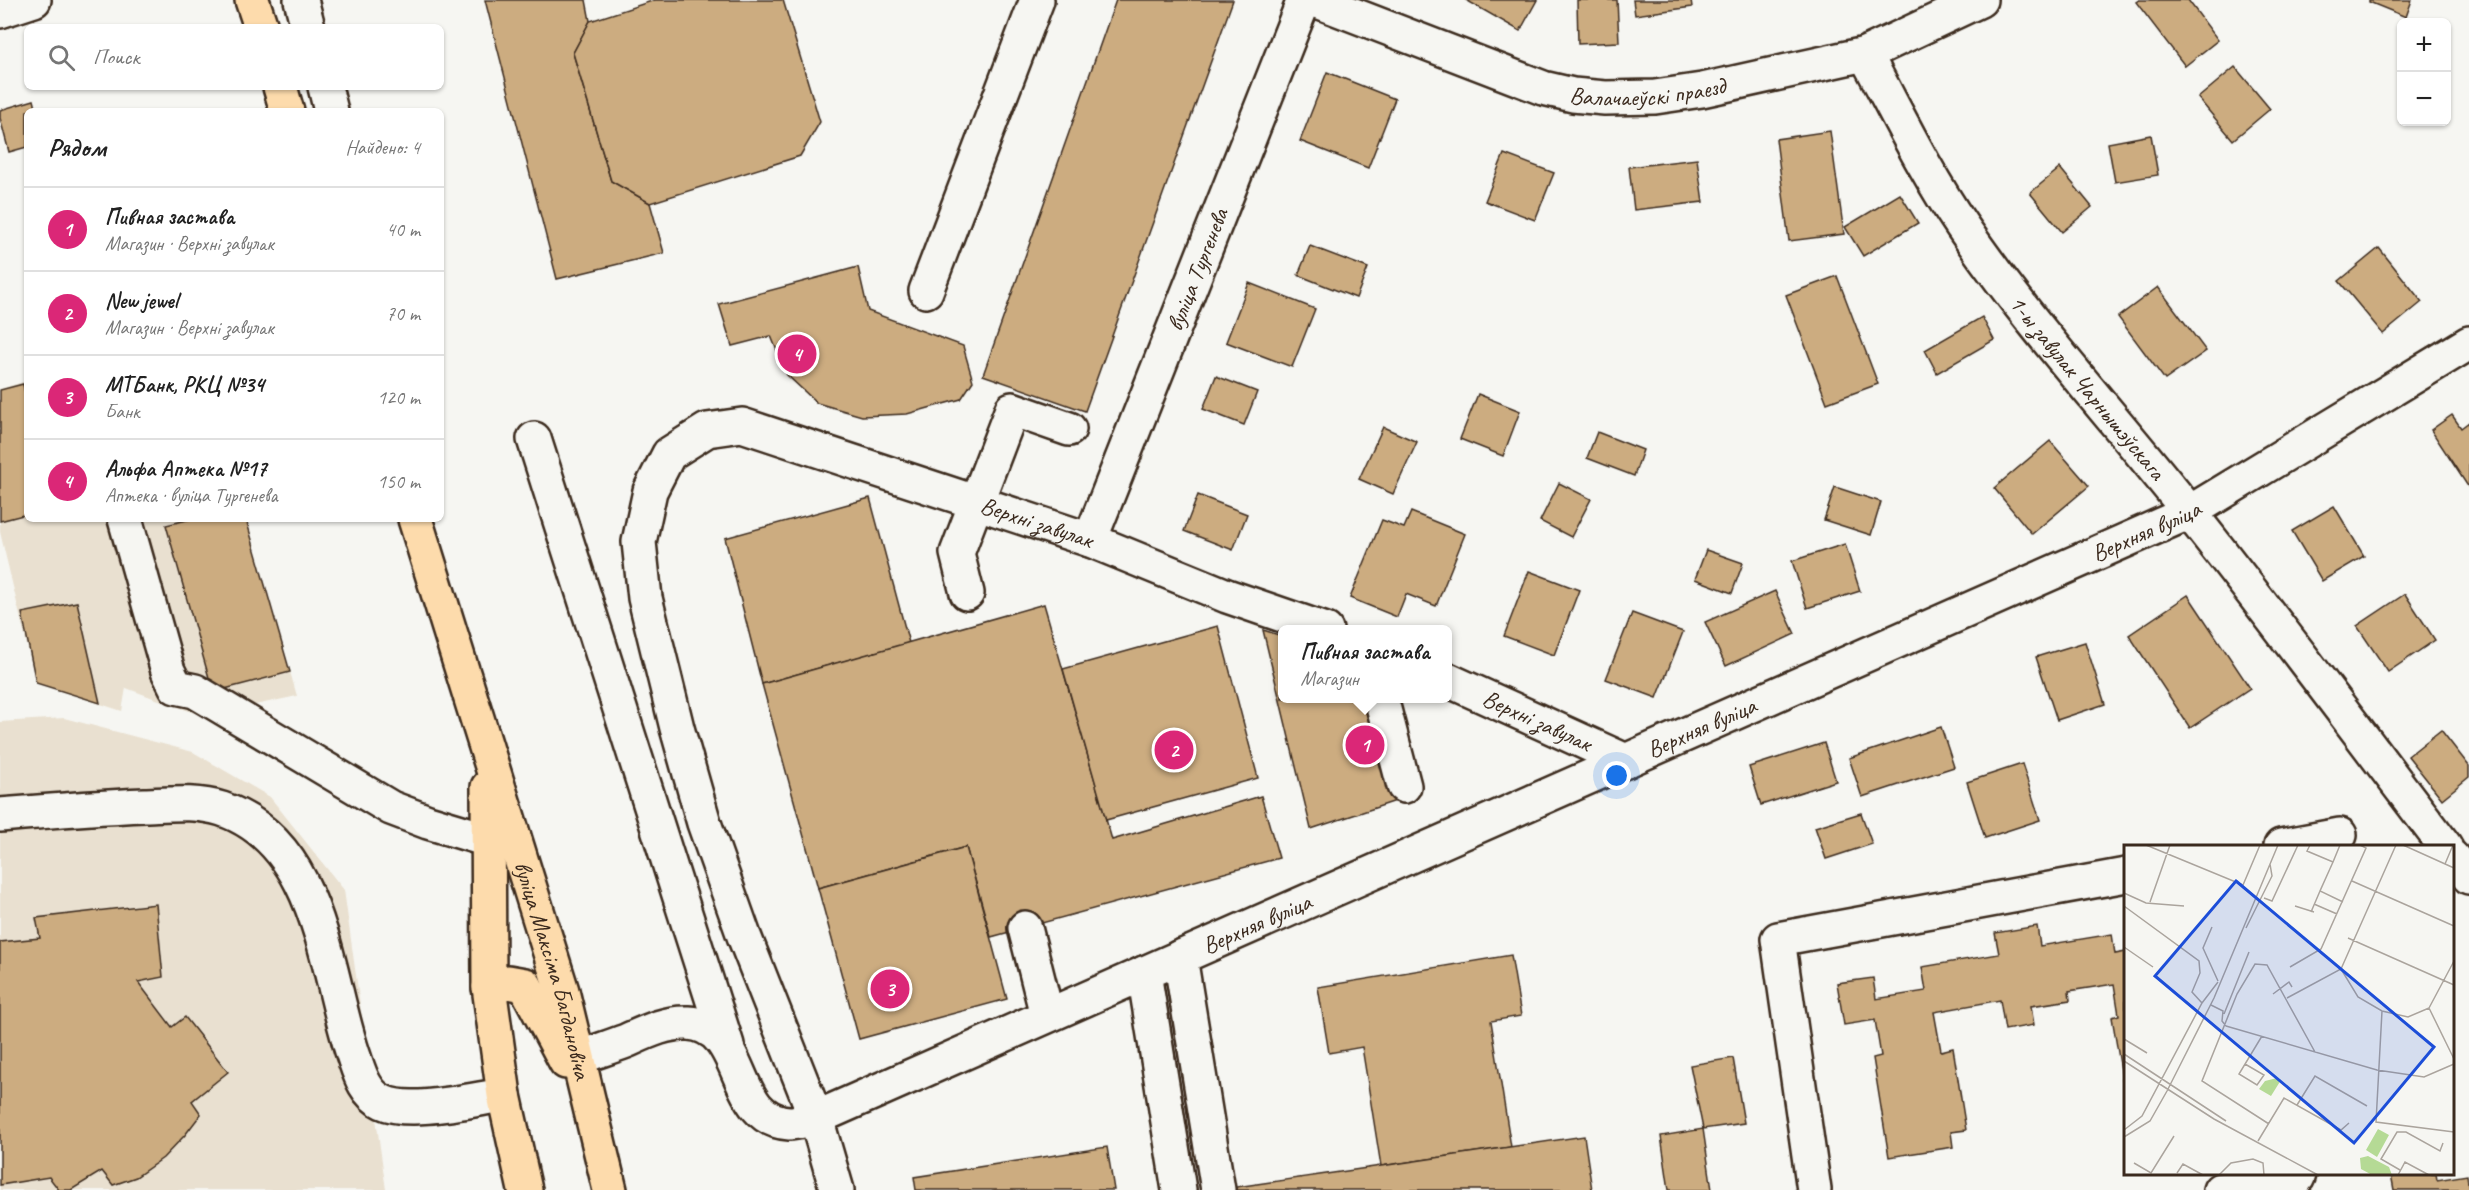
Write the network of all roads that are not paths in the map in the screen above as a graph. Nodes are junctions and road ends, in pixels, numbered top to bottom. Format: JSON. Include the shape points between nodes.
{"nodes":[{"id":1,"x":34,"y":0,"type":"edge"},
{"id":2,"x":252,"y":0,"type":"edge"},
{"id":3,"x":301,"y":0,"type":"edge"},
{"id":4,"x":1037,"y":0,"type":"edge"},
{"id":5,"x":1304,"y":0,"type":"edge"},
{"id":6,"x":1315,"y":0,"type":"edge"},
{"id":7,"x":1980,"y":0,"type":"edge"},
{"id":8,"x":0,"y":11,"type":"edge"},
{"id":9,"x":260,"y":24,"type":"edge"},
{"id":10,"x":307,"y":24,"type":"edge"},
{"id":11,"x":1865,"y":54,"type":"junction"},
{"id":12,"x":281,"y":90,"type":"edge"},
{"id":13,"x":326,"y":90,"type":"edge"},
{"id":14,"x":286,"y":108,"type":"edge"},
{"id":15,"x":331,"y":108,"type":"edge"},
{"id":16,"x":926,"y":291,"type":"dead end"},
{"id":17,"x":2469,"y":343,"type":"edge"},
{"id":18,"x":1069,"y":429,"type":"dead end"},
{"id":19,"x":534,"y":439,"type":"dead end"},
{"id":20,"x":976,"y":502,"type":"junction"},
{"id":21,"x":2190,"y":512,"type":"junction"},
{"id":22,"x":126,"y":522,"type":"edge"},
{"id":23,"x":416,"y":522,"type":"edge"},
{"id":24,"x":1090,"y":540,"type":"junction"},
{"id":25,"x":967,"y":593,"type":"dead end"},
{"id":26,"x":1311,"y":625,"type":"edge"},
{"id":27,"x":1452,"y":682,"type":"edge"},
{"id":28,"x":1382,"y":703,"type":"edge"},
{"id":29,"x":489,"y":755,"type":"junction"},
{"id":30,"x":1626,"y":761,"type":"junction"},
{"id":31,"x":1404,"y":786,"type":"dead end"},
{"id":32,"x":0,"y":815,"type":"edge"},
{"id":33,"x":2340,"y":836,"type":"dead end"},
{"id":34,"x":488,"y":840,"type":"junction"},
{"id":35,"x":2287,"y":845,"type":"edge"},
{"id":36,"x":2444,"y":845,"type":"edge"},
{"id":37,"x":2454,"y":858,"type":"edge"},
{"id":38,"x":2124,"y":875,"type":"edge"},
{"id":39,"x":2469,"y":876,"type":"edge"},
{"id":40,"x":1025,"y":928,"type":"dead end"},
{"id":41,"x":1180,"y":957,"type":"junction"},
{"id":42,"x":1144,"y":973,"type":"junction"},
{"id":43,"x":489,"y":987,"type":"junction"},
{"id":44,"x":1047,"y":1015,"type":"junction"},
{"id":45,"x":727,"y":1045,"type":"junction"},
{"id":46,"x":578,"y":1058,"type":"junction"},
{"id":47,"x":504,"y":1095,"type":"junction"},
{"id":48,"x":592,"y":1110,"type":"junction"},
{"id":49,"x":816,"y":1118,"type":"junction"},
{"id":50,"x":2298,"y":1175,"type":"edge"},
{"id":51,"x":525,"y":1190,"type":"edge"},
{"id":52,"x":610,"y":1190,"type":"edge"},
{"id":53,"x":837,"y":1190,"type":"edge"},
{"id":54,"x":1179,"y":1190,"type":"edge"},
{"id":55,"x":1218,"y":1190,"type":"edge"},
{"id":56,"x":1814,"y":1190,"type":"edge"},
{"id":57,"x":2220,"y":1190,"type":"edge"}],
"edges":[{"from":1,"to":8,"type":"street"},
{"from":2,"to":9,"type":"main road"},
{"from":3,"to":10,"type":"street"},
{"from":4,"to":16,"type":"street"},
{"from":5,"to":24,"type":"street","name":"вуліца Тургенева"},
{"from":6,"to":11,"type":"street","name":"Валачаеўскі праезд","via":[[1543,88],[1573,95],[1655,97]]},
{"from":7,"to":11,"type":"street","name":"Валачаеўскі праезд"},
{"from":11,"to":21,"type":"street","name":"1-ы завулак Чарнышэўскага","via":[[1929,172],[1967,232],[2033,323]]},
{"from":12,"to":14,"type":"main road"},
{"from":13,"to":15,"type":"street"},
{"from":17,"to":21,"type":"street","name":"Верхняя вуліца"},
{"from":18,"to":20,"type":"street","via":[[1012,409]]},
{"from":19,"to":45,"type":"street","name":"Верхняя вуліца"},
{"from":20,"to":24,"type":"street","name":"Верхні завулак"},
{"from":20,"to":25,"type":"street","via":[[957,553]]},
{"from":20,"to":49,"type":"street","name":"Верхні завулак","via":[[742,425],[706,430],[669,454],[650,491],[639,542],[645,598],[677,728],[704,823],[744,936]]},
{"from":21,"to":30,"type":"street","name":"Верхняя вуліца"},
{"from":21,"to":36,"type":"street","name":"1-ы завулак Чарнышэўскага"},
{"from":22,"to":34,"type":"street","via":[[168,671],[176,687],[195,692],[391,808]]},
{"from":23,"to":29,"type":"main road","name":"вуліца Максіма Багдановіча"},
{"from":24,"to":26,"type":"street","name":"Верхні завулак","via":[[1227,596]]},
{"from":27,"to":30,"type":"street","name":"Верхні завулак"},
{"from":28,"to":31,"type":"street"},
{"from":29,"to":34,"type":"main road","name":"вуліца Максіма Багдановіча"},
{"from":29,"to":46,"type":"main road","name":"вуліца Максіма Багдановіча","via":[[562,991]]},
{"from":30,"to":41,"type":"street","name":"Верхняя вуліца"},
{"from":32,"to":47,"type":"street","via":[[189,803],[222,809],[254,826],[285,854],[307,892],[362,1083],[382,1102],[412,1108]]},
{"from":33,"to":35,"type":"street"},
{"from":34,"to":43,"type":"main road","name":"вуліца Максіма Багдановіча"},
{"from":37,"to":39,"type":"street"},
{"from":38,"to":56,"type":"street","via":[[1778,939]]},
{"from":40,"to":44,"type":"street"},
{"from":41,"to":42,"type":"street","name":"Верхняя вуліца"},
{"from":41,"to":55,"type":"street"},
{"from":42,"to":44,"type":"street","name":"Верхняя вуліца"},
{"from":42,"to":54,"type":"street"},
{"from":43,"to":47,"type":"main road","name":"вуліца Максіма Багдановіча"},
{"from":43,"to":48,"type":"main road","via":[[508,982],[525,985]]},
{"from":44,"to":49,"type":"street","name":"Верхняя вуліца"},
{"from":45,"to":46,"type":"street","via":[[708,1026],[687,1023],[659,1026]]},
{"from":45,"to":49,"type":"street","name":"Верхняя вуліца","via":[[742,1085],[759,1109],[789,1123]]},
{"from":46,"to":48,"type":"main road","name":"вуліца Максіма Багдановіча"},
{"from":47,"to":51,"type":"main road","name":"вуліца Максіма Багдановіча"},
{"from":48,"to":52,"type":"main road","name":"вуліца Максіма Багдановіча"},
{"from":49,"to":53,"type":"street"},
{"from":50,"to":57,"type":"street"}]}
